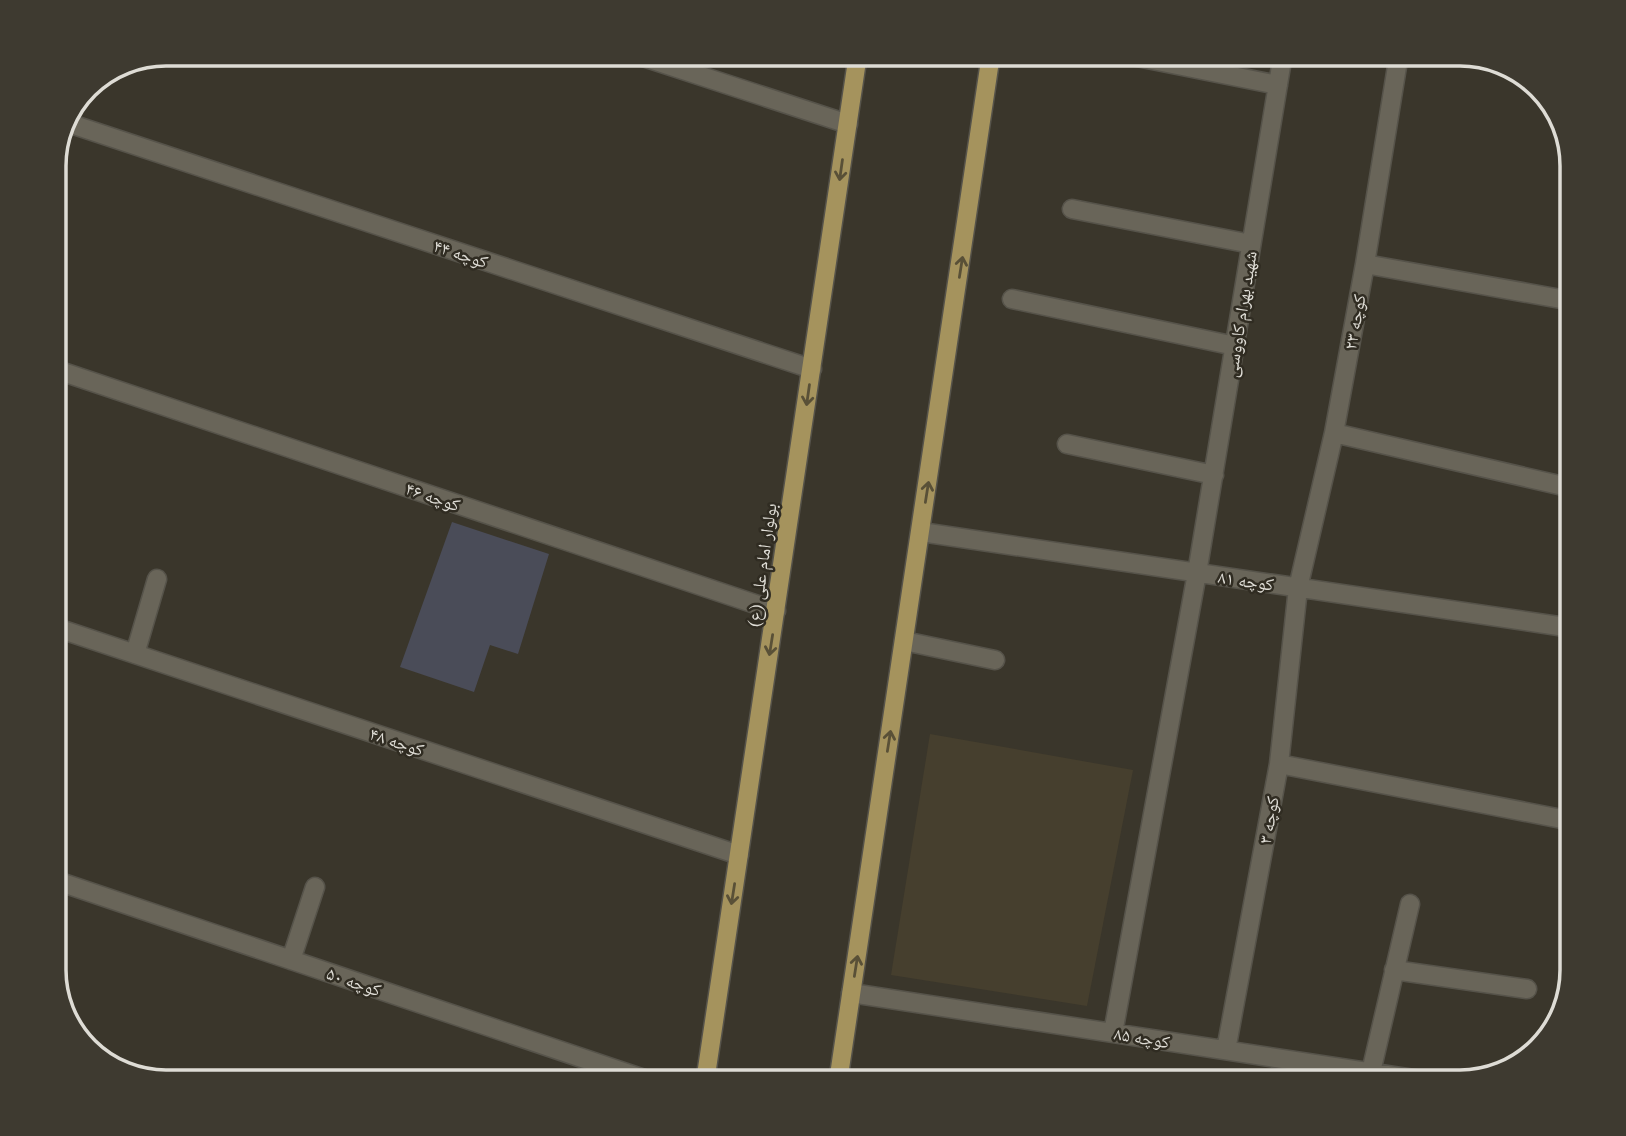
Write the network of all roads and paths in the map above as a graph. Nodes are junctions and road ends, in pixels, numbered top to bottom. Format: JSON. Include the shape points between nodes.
{"nodes":[{"id":1,"x":672,"y":66,"type":"edge"},
{"id":2,"x":856,"y":66,"type":"edge"},
{"id":3,"x":989,"y":66,"type":"edge"},
{"id":4,"x":1181,"y":66,"type":"edge"},
{"id":5,"x":1281,"y":66,"type":"edge"},
{"id":6,"x":1397,"y":66,"type":"edge"},
{"id":7,"x":1278,"y":85,"type":"junction"},
{"id":8,"x":848,"y":124,"type":"junction"},
{"id":9,"x":76,"y":126,"type":"edge"},
{"id":10,"x":1072,"y":209,"type":"dead end"},
{"id":11,"x":1251,"y":244,"type":"junction"},
{"id":12,"x":1365,"y":264,"type":"junction"},
{"id":13,"x":1012,"y":299,"type":"dead end"},
{"id":14,"x":1560,"y":299,"type":"edge"},
{"id":15,"x":1235,"y":346,"type":"junction"},
{"id":16,"x":812,"y":369,"type":"junction"},
{"id":17,"x":67,"y":373,"type":"edge"},
{"id":18,"x":1334,"y":433,"type":"junction"},
{"id":19,"x":1067,"y":444,"type":"dead end"},
{"id":20,"x":1214,"y":475,"type":"junction"},
{"id":21,"x":1560,"y":485,"type":"edge"},
{"id":22,"x":920,"y":532,"type":"junction"},
{"id":23,"x":1197,"y":573,"type":"junction"},
{"id":24,"x":157,"y":579,"type":"dead end"},
{"id":25,"x":1298,"y":588,"type":"junction"},
{"id":26,"x":776,"y":611,"type":"junction"},
{"id":27,"x":1560,"y":626,"type":"edge"},
{"id":28,"x":67,"y":631,"type":"edge"},
{"id":29,"x":904,"y":641,"type":"junction"},
{"id":30,"x":135,"y":654,"type":"junction"},
{"id":31,"x":995,"y":660,"type":"dead end"},
{"id":32,"x":1279,"y":764,"type":"junction"},
{"id":33,"x":1560,"y":819,"type":"edge"},
{"id":34,"x":739,"y":855,"type":"junction"},
{"id":35,"x":67,"y":884,"type":"edge"},
{"id":36,"x":315,"y":887,"type":"dead end"},
{"id":37,"x":1410,"y":904,"type":"dead end"},
{"id":38,"x":291,"y":960,"type":"junction"},
{"id":39,"x":1394,"y":970,"type":"junction"},
{"id":40,"x":1527,"y":989,"type":"dead end"},
{"id":41,"x":852,"y":993,"type":"junction"},
{"id":42,"x":1113,"y":1033,"type":"junction"},
{"id":43,"x":1226,"y":1050,"type":"junction"},
{"id":44,"x":617,"y":1070,"type":"edge"},
{"id":45,"x":707,"y":1070,"type":"edge"},
{"id":46,"x":840,"y":1070,"type":"edge"},
{"id":47,"x":1358,"y":1070,"type":"edge"},
{"id":48,"x":1371,"y":1070,"type":"edge"}],
"edges":[{"from":1,"to":8,"type":"street"},
{"from":2,"to":8,"type":"main road","name":"بولوار امام علی (ع)"},
{"from":22,"to":3,"type":"main road","one_way":true},
{"from":4,"to":7,"type":"street"},
{"from":5,"to":7,"type":"street","name":"شهید بهرام کاووسی"},
{"from":6,"to":12,"type":"street","name":"کوچه ۲۳"},
{"from":7,"to":11,"type":"street","name":"شهید بهرام کاووسی"},
{"from":8,"to":16,"type":"main road","name":"بولوار امام علی (ع)","one_way":true},
{"from":9,"to":16,"type":"street","name":"کوچه ۴۴"},
{"from":10,"to":11,"type":"street"},
{"from":11,"to":15,"type":"street","name":"شهید بهرام کاووسی"},
{"from":12,"to":14,"type":"street"},
{"from":12,"to":18,"type":"street","name":"کوچه ۲۳"},
{"from":13,"to":15,"type":"street"},
{"from":15,"to":20,"type":"street","name":"شهید بهرام کاووسی"},
{"from":16,"to":26,"type":"main road","name":"بولوار امام علی (ع)","one_way":true},
{"from":17,"to":26,"type":"street","name":"کوچه ۴۶"},
{"from":18,"to":21,"type":"street"},
{"from":18,"to":25,"type":"street","name":"کوچه ۲۳"},
{"from":19,"to":20,"type":"street"},
{"from":20,"to":23,"type":"street","name":"شهید بهرام کاووسی"},
{"from":22,"to":23,"type":"street","name":"کوچه ۸۱"},
{"from":22,"to":29,"type":"main road"},
{"from":23,"to":25,"type":"street","name":"کوچه ۸۱"},
{"from":23,"to":42,"type":"street","name":"شهید بهرام کاووسی"},
{"from":24,"to":30,"type":"street"},
{"from":25,"to":27,"type":"street","name":"کوچه ۸۱"},
{"from":25,"to":32,"type":"street","name":"کوچه ۳"},
{"from":26,"to":34,"type":"main road","name":"بولوار امام علی (ع)","one_way":true},
{"from":28,"to":30,"type":"street","name":"کوچه ۴۸"},
{"from":29,"to":31,"type":"street"},
{"from":41,"to":29,"type":"main road","one_way":true},
{"from":30,"to":34,"type":"street","name":"کوچه ۴۸"},
{"from":32,"to":33,"type":"street"},
{"from":32,"to":43,"type":"street","name":"کوچه ۳"},
{"from":34,"to":45,"type":"main road","name":"بولوار امام علی (ع)","one_way":true},
{"from":35,"to":38,"type":"street","name":"کوچه ۵۰"},
{"from":36,"to":38,"type":"street"},
{"from":37,"to":39,"type":"street"},
{"from":38,"to":44,"type":"street","name":"کوچه ۵۰"},
{"from":39,"to":40,"type":"street"},
{"from":39,"to":48,"type":"street"},
{"from":41,"to":42,"type":"street","name":"کوچه ۸۵"},
{"from":41,"to":46,"type":"main road"},
{"from":42,"to":43,"type":"street","name":"کوچه ۸۵"},
{"from":43,"to":47,"type":"street","name":"کوچه ۸۵"}]}
